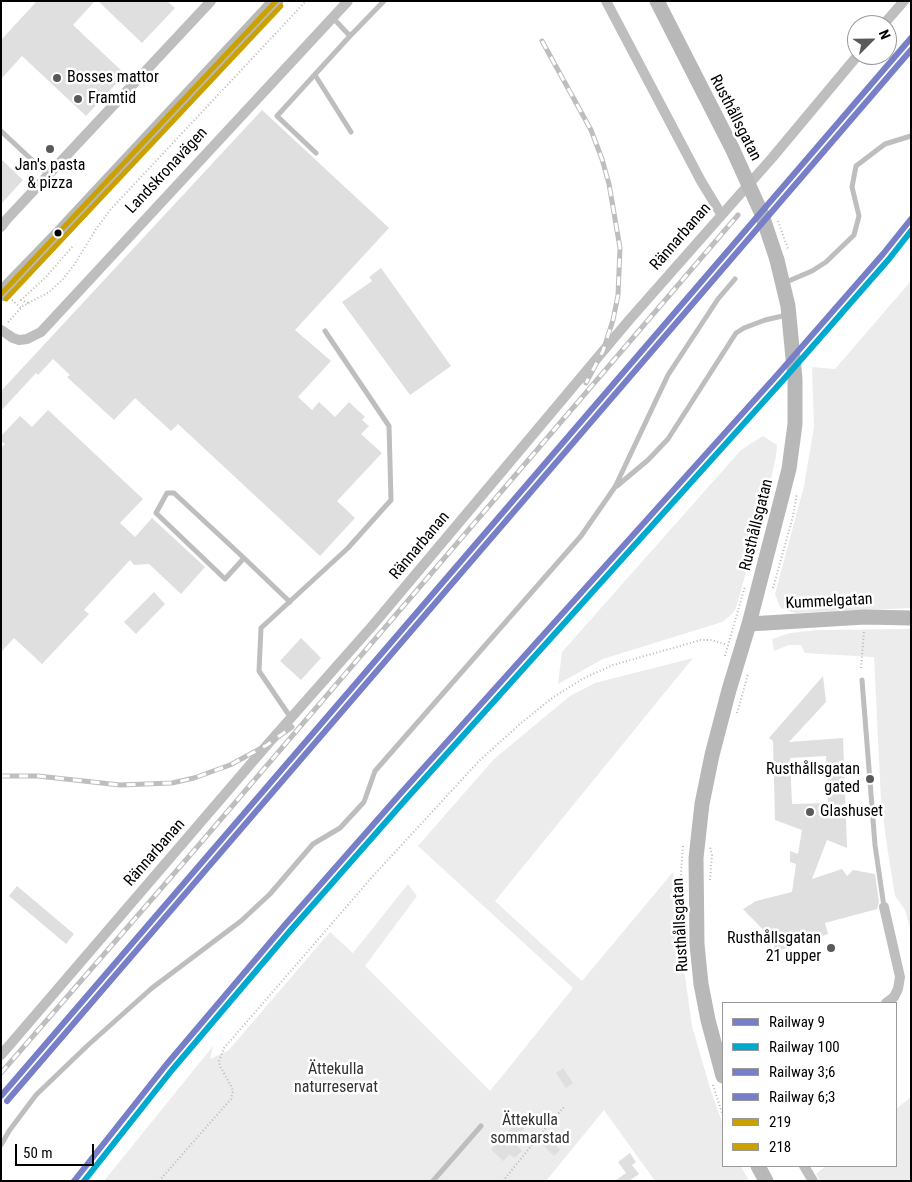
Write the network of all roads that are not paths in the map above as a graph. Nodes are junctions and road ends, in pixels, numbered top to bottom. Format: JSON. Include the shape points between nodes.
{"nodes":[{"id":1,"x":211,"y":1,"type":"edge"},
{"id":2,"x":276,"y":1,"type":"edge"},
{"id":3,"x":348,"y":1,"type":"edge"},
{"id":4,"x":384,"y":1,"type":"edge"},
{"id":5,"x":606,"y":1,"type":"edge"},
{"id":6,"x":657,"y":1,"type":"edge"},
{"id":7,"x":904,"y":1,"type":"edge"},
{"id":8,"x":892,"y":15,"type":"edge"},
{"id":9,"x":333,"y":18,"type":"junction"},
{"id":10,"x":350,"y":36,"type":"junction"},
{"id":11,"x":850,"y":65,"type":"edge"},
{"id":12,"x":315,"y":75,"type":"junction"},
{"id":13,"x":1,"y":131,"type":"edge"},
{"id":14,"x":351,"y":132,"type":"dead end"},
{"id":15,"x":911,"y":136,"type":"edge"},
{"id":16,"x":316,"y":153,"type":"dead end"},
{"id":17,"x":48,"y":175,"type":"junction"},
{"id":18,"x":721,"y":214,"type":"junction"},
{"id":19,"x":1,"y":227,"type":"edge"},
{"id":20,"x":734,"y":279,"type":"dead end"},
{"id":21,"x":784,"y":284,"type":"junction"},
{"id":22,"x":1,"y":294,"type":"edge"},
{"id":23,"x":789,"y":315,"type":"junction"},
{"id":24,"x":4,"y":326,"type":"edge"},
{"id":25,"x":325,"y":331,"type":"dead end"},
{"id":26,"x":615,"y":488,"type":"junction"},
{"id":27,"x":244,"y":558,"type":"junction"},
{"id":28,"x":290,"y":602,"type":"junction"},
{"id":29,"x":911,"y":618,"type":"edge"},
{"id":30,"x":749,"y":624,"type":"junction"},
{"id":31,"x":862,"y":680,"type":"dead end"},
{"id":32,"x":291,"y":718,"type":"junction"},
{"id":33,"x":884,"y":908,"type":"joint"},
{"id":34,"x":887,"y":1002,"type":"edge"},
{"id":35,"x":1,"y":1055,"type":"edge"},
{"id":36,"x":722,"y":1072,"type":"edge"},
{"id":37,"x":481,"y":1126,"type":"dead end"},
{"id":38,"x":1,"y":1145,"type":"edge"},
{"id":39,"x":759,"y":1167,"type":"edge"},
{"id":40,"x":805,"y":1167,"type":"edge"},
{"id":41,"x":433,"y":1181,"type":"edge"},
{"id":42,"x":766,"y":1181,"type":"edge"},
{"id":43,"x":813,"y":1181,"type":"edge"}],
"edges":[{"from":1,"to":17,"type":"street"},
{"from":2,"to":22,"type":"main road"},
{"from":3,"to":9,"type":"street","name":"Landskronavägen"},
{"from":4,"to":10,"type":"lane"},
{"from":5,"to":18,"type":"street"},
{"from":6,"to":21,"type":"main road","name":"Rusthållsgatan","bridge":true,"via":[[761,212]]},
{"from":7,"to":8,"type":"street"},
{"from":9,"to":10,"type":"lane"},
{"from":9,"to":24,"type":"street","name":"Landskronavägen","via":[[41,332],[27,340],[19,340],[12,338]]},
{"from":10,"to":12,"type":"lane"},
{"from":11,"to":18,"type":"street","name":"Rännarbanan"},
{"from":12,"to":14,"type":"lane"},
{"from":12,"to":16,"type":"lane","via":[[277,116]]},
{"from":13,"to":17,"type":"lane"},
{"from":15,"to":21,"type":"lane","via":[[885,144],[856,166],[852,187],[859,216],[854,235],[826,262]]},
{"from":17,"to":19,"type":"street"},
{"from":18,"to":32,"type":"street","name":"Rännarbanan"},
{"from":20,"to":26,"type":"lane","via":[[668,375]]},
{"from":21,"to":23,"type":"main road","name":"Rusthållsgatan"},
{"from":23,"to":26,"type":"lane","via":[[765,320],[736,333],[668,439]]},
{"from":23,"to":30,"type":"main road","name":"Rusthållsgatan","via":[[795,424],[789,469]]},
{"from":25,"to":28,"type":"lane","via":[[389,426],[392,500],[348,548]]},
{"from":26,"to":38,"type":"lane","via":[[581,536],[375,771],[364,802],[340,828],[313,844],[270,894],[240,921],[152,988],[87,1046],[36,1096]]},
{"from":27,"to":27,"type":"lane","via":[[225,578],[156,513],[167,493],[174,493]]},
{"from":27,"to":28,"type":"lane"},
{"from":28,"to":32,"type":"lane","via":[[262,628],[259,671]]},
{"from":29,"to":30,"type":"main road","name":"Kummelgatan","via":[[865,617]]},
{"from":30,"to":36,"type":"main road","name":"Rusthållsgatan","via":[[712,755],[702,804],[696,870],[701,984]]},
{"from":31,"to":33,"type":"lane","via":[[875,845]]},
{"from":32,"to":35,"type":"street","name":"Rännarbanan"},
{"from":33,"to":34,"type":"street","via":[[900,977],[894,997]]},
{"from":37,"to":41,"type":"lane"},
{"from":39,"to":42,"type":"main road"},
{"from":40,"to":43,"type":"street"}]}
